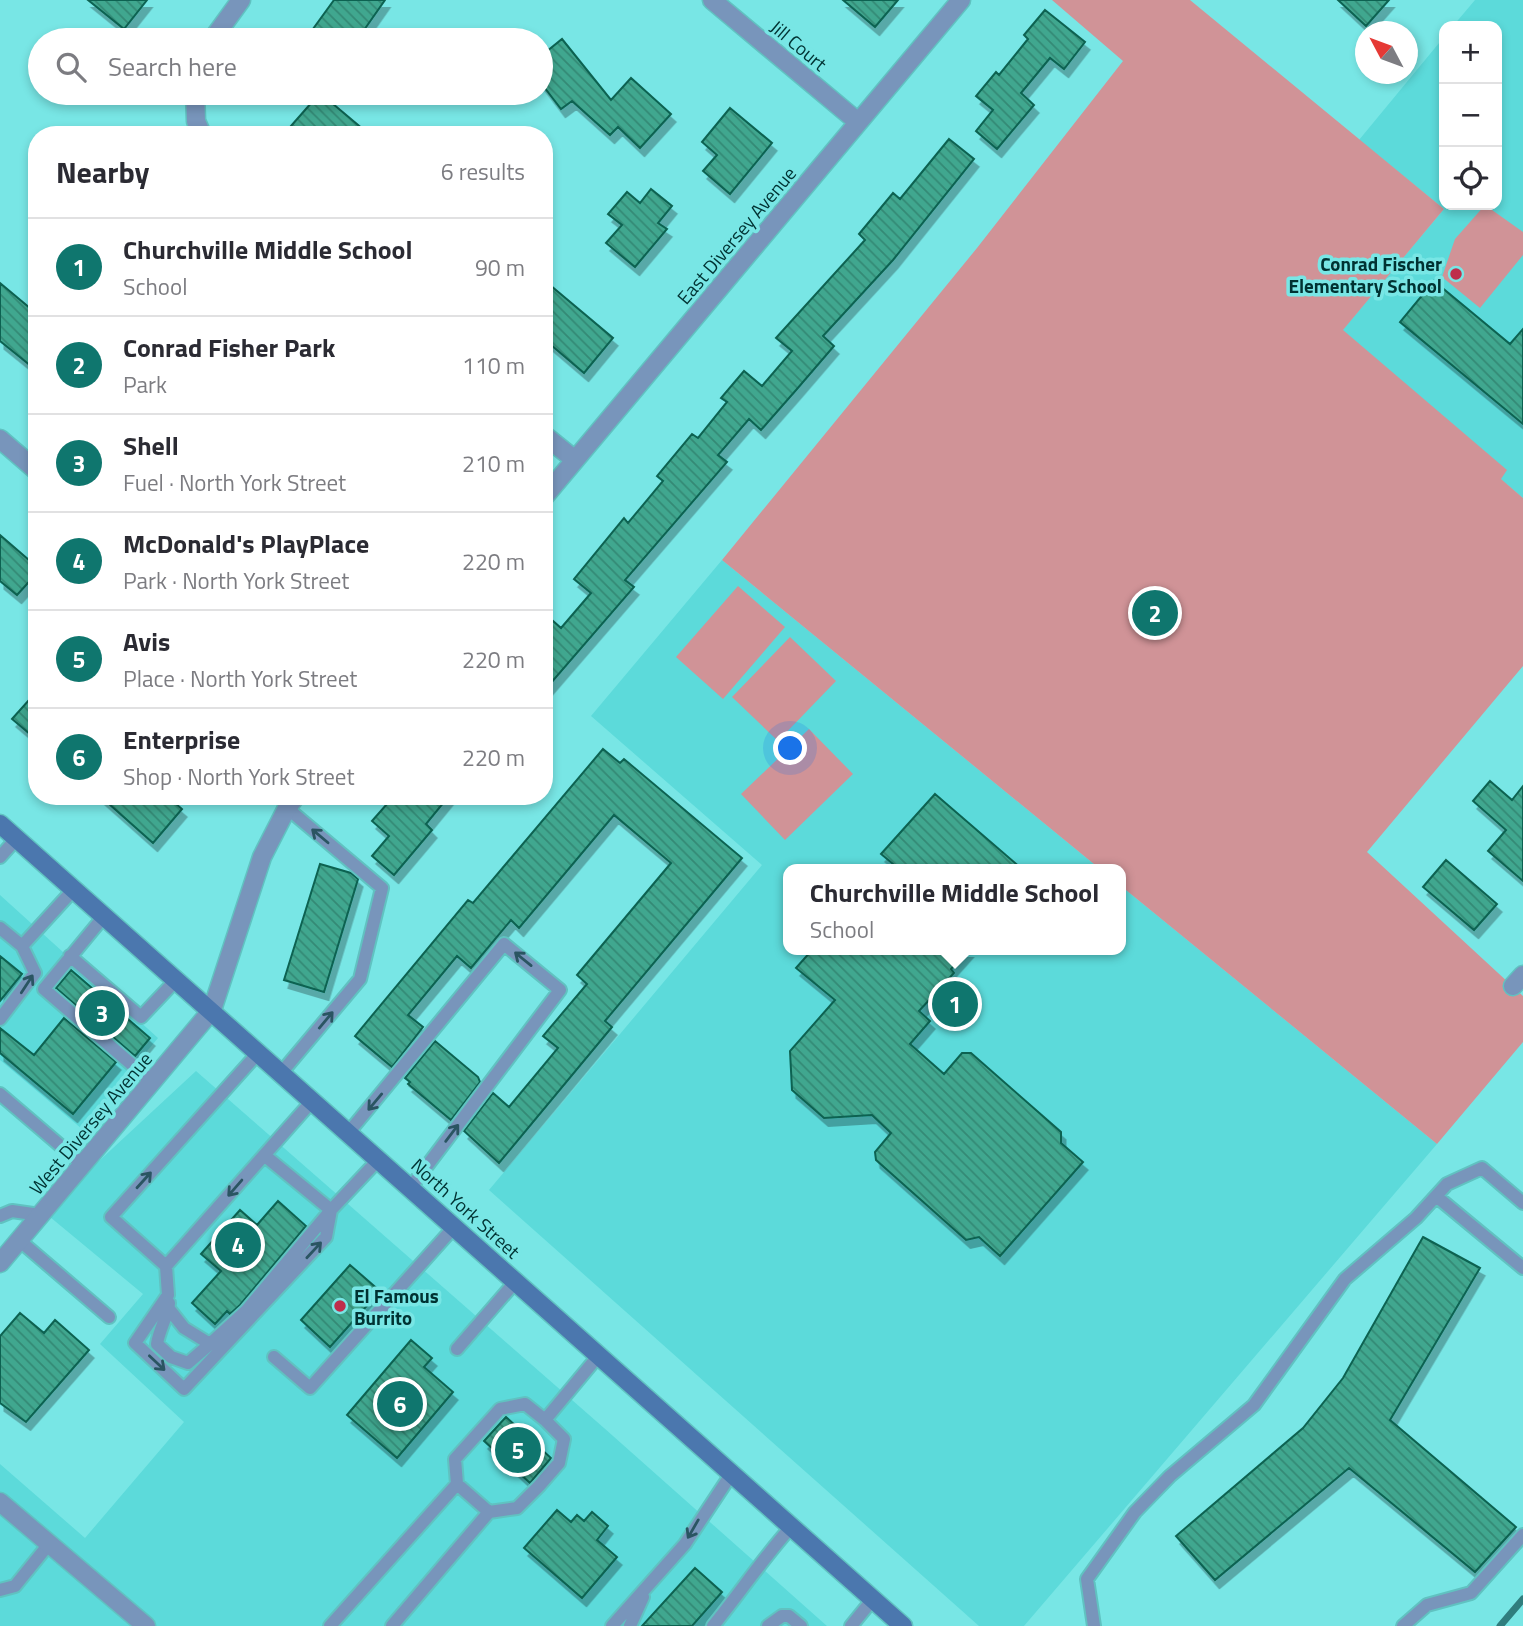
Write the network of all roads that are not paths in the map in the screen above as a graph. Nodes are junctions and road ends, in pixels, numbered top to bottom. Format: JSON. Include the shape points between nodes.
{"nodes":[{"id":1,"x":241,"y":0,"type":"edge"},
{"id":2,"x":712,"y":0,"type":"edge"},
{"id":3,"x":961,"y":0,"type":"edge"},
{"id":4,"x":221,"y":28,"type":"edge"},
{"id":5,"x":195,"y":105,"type":"edge"},
{"id":6,"x":858,"y":122,"type":"junction"},
{"id":7,"x":198,"y":126,"type":"edge"},
{"id":8,"x":0,"y":439,"type":"edge"},
{"id":9,"x":553,"y":442,"type":"edge"},
{"id":10,"x":575,"y":460,"type":"junction"},
{"id":11,"x":28,"y":463,"type":"edge"},
{"id":12,"x":553,"y":486,"type":"edge"},
{"id":13,"x":289,"y":805,"type":"edge"},
{"id":14,"x":294,"y":805,"type":"edge"},
{"id":15,"x":0,"y":824,"type":"edge"},
{"id":16,"x":17,"y":838,"type":"junction"},
{"id":17,"x":0,"y":857,"type":"edge"},
{"id":18,"x":74,"y":888,"type":"junction"},
{"id":19,"x":105,"y":915,"type":"junction"},
{"id":20,"x":0,"y":928,"type":"edge"},
{"id":21,"x":22,"y":946,"type":"junction"},
{"id":22,"x":70,"y":956,"type":"junction"},
{"id":23,"x":177,"y":979,"type":"junction"},
{"id":24,"x":212,"y":1010,"type":"junction"},
{"id":25,"x":0,"y":1019,"type":"edge"},
{"id":26,"x":259,"y":1052,"type":"junction"},
{"id":27,"x":282,"y":1072,"type":"junction"},
{"id":28,"x":152,"y":1083,"type":"junction"},
{"id":29,"x":0,"y":1094,"type":"edge"},
{"id":30,"x":313,"y":1100,"type":"junction"},
{"id":31,"x":349,"y":1132,"type":"junction"},
{"id":32,"x":264,"y":1155,"type":"junction"},
{"id":33,"x":379,"y":1159,"type":"junction"},
{"id":34,"x":83,"y":1165,"type":"junction"},
{"id":35,"x":411,"y":1187,"type":"junction"},
{"id":36,"x":1436,"y":1196,"type":"junction"},
{"id":37,"x":1523,"y":1203,"type":"edge"},
{"id":38,"x":331,"y":1210,"type":"junction"},
{"id":39,"x":40,"y":1215,"type":"junction"},
{"id":40,"x":0,"y":1216,"type":"edge"},
{"id":41,"x":455,"y":1226,"type":"junction"},
{"id":42,"x":19,"y":1240,"type":"junction"},
{"id":43,"x":0,"y":1263,"type":"edge"},
{"id":44,"x":166,"y":1266,"type":"junction"},
{"id":45,"x":1523,"y":1268,"type":"edge"},
{"id":46,"x":516,"y":1281,"type":"junction"},
{"id":47,"x":169,"y":1302,"type":"junction"},
{"id":48,"x":109,"y":1317,"type":"dead end"},
{"id":49,"x":210,"y":1344,"type":"junction"},
{"id":50,"x":457,"y":1349,"type":"dead end"},
{"id":51,"x":599,"y":1355,"type":"junction"},
{"id":52,"x":274,"y":1357,"type":"dead end"},
{"id":53,"x":544,"y":1420,"type":"junction"},
{"id":54,"x":732,"y":1473,"type":"junction"},
{"id":55,"x":457,"y":1484,"type":"junction"},
{"id":56,"x":0,"y":1502,"type":"edge"},
{"id":57,"x":489,"y":1512,"type":"junction"},
{"id":58,"x":792,"y":1526,"type":"junction"},
{"id":59,"x":1523,"y":1535,"type":"edge"},
{"id":60,"x":50,"y":1544,"type":"junction"},
{"id":61,"x":647,"y":1587,"type":"junction"},
{"id":62,"x":0,"y":1590,"type":"edge"},
{"id":63,"x":873,"y":1599,"type":"junction"},
{"id":64,"x":146,"y":1626,"type":"edge"},
{"id":65,"x":331,"y":1626,"type":"edge"},
{"id":66,"x":392,"y":1626,"type":"edge"},
{"id":67,"x":612,"y":1626,"type":"edge"},
{"id":68,"x":630,"y":1626,"type":"edge"},
{"id":69,"x":710,"y":1626,"type":"edge"},
{"id":70,"x":768,"y":1626,"type":"edge"},
{"id":71,"x":801,"y":1626,"type":"edge"},
{"id":72,"x":851,"y":1626,"type":"edge"},
{"id":73,"x":903,"y":1626,"type":"edge"},
{"id":74,"x":1094,"y":1626,"type":"edge"},
{"id":75,"x":1404,"y":1626,"type":"edge"}],
"edges":[{"from":1,"to":4,"type":"street"},
{"from":2,"to":6,"type":"street","name":"Jill Court"},
{"from":3,"to":6,"type":"street","name":"East Diversey Avenue"},
{"from":5,"to":7,"type":"street"},
{"from":6,"to":10,"type":"street","name":"East Diversey Avenue"},
{"from":8,"to":11,"type":"street"},
{"from":9,"to":10,"type":"street"},
{"from":10,"to":12,"type":"street","name":"East Diversey Avenue"},
{"from":13,"to":24,"type":"street","via":[[262,857]]},
{"from":27,"to":14,"type":"lane","one_way":true,"via":[[360,979],[382,888]]},
{"from":15,"to":16,"type":"main road","name":"North York Street"},
{"from":16,"to":17,"type":"lane"},
{"from":16,"to":18,"type":"main road","name":"North York Street"},
{"from":18,"to":19,"type":"main road","name":"North York Street"},
{"from":18,"to":21,"type":"lane"},
{"from":19,"to":22,"type":"lane"},
{"from":19,"to":23,"type":"main road","name":"North York Street"},
{"from":20,"to":21,"type":"lane"},
{"from":25,"to":21,"type":"lane","one_way":true,"via":[[35,973]]},
{"from":22,"to":23,"type":"lane","via":[[141,1017]]},
{"from":22,"to":28,"type":"lane","via":[[44,989]]},
{"from":23,"to":24,"type":"main road","name":"North York Street"},
{"from":24,"to":26,"type":"main road","name":"North York Street"},
{"from":24,"to":28,"type":"street","name":"West Diversey Avenue"},
{"from":26,"to":27,"type":"main road","name":"North York Street"},
{"from":44,"to":26,"type":"lane","one_way":true,"via":[[111,1217]]},
{"from":27,"to":30,"type":"main road","name":"North York Street"},
{"from":28,"to":34,"type":"street","name":"West Diversey Avenue"},
{"from":29,"to":34,"type":"lane"},
{"from":30,"to":31,"type":"main road","name":"North York Street"},
{"from":30,"to":32,"type":"lane"},
{"from":31,"to":33,"type":"main road","name":"North York Street"},
{"from":35,"to":31,"type":"lane","one_way":true,"via":[[560,990],[504,944]]},
{"from":32,"to":38,"type":"lane"},
{"from":32,"to":44,"type":"lane","one_way":true},
{"from":33,"to":35,"type":"main road","name":"North York Street"},
{"from":33,"to":38,"type":"lane"},
{"from":34,"to":39,"type":"street","name":"West Diversey Avenue"},
{"from":35,"to":41,"type":"main road","name":"North York Street"},
{"from":36,"to":37,"type":"lane","via":[[1447,1184],[1482,1168]]},
{"from":36,"to":45,"type":"lane"},
{"from":36,"to":74,"type":"lane","via":[[1345,1279],[1254,1405],[1135,1512],[1087,1579]]},
{"from":47,"to":38,"type":"lane","one_way":true,"via":[[135,1343],[184,1389],[326,1237]]},
{"from":38,"to":49,"type":"lane","via":[[246,1311]]},
{"from":39,"to":40,"type":"lane","via":[[12,1211]]},
{"from":39,"to":42,"type":"street","name":"West Diversey Avenue"},
{"from":41,"to":46,"type":"main road","name":"North York Street"},
{"from":41,"to":52,"type":"lane","via":[[310,1388]]},
{"from":42,"to":43,"type":"street","name":"West Diversey Avenue"},
{"from":42,"to":48,"type":"lane"},
{"from":44,"to":47,"type":"lane"},
{"from":46,"to":50,"type":"lane"},
{"from":46,"to":51,"type":"main road","name":"North York Street"},
{"from":47,"to":49,"type":"lane","via":[[184,1328]]},
{"from":47,"to":49,"type":"lane","via":[[158,1345],[171,1357],[188,1363]]},
{"from":51,"to":53,"type":"lane"},
{"from":51,"to":54,"type":"main road","name":"North York Street"},
{"from":53,"to":55,"type":"lane","via":[[524,1404],[500,1409],[455,1460]]},
{"from":53,"to":57,"type":"lane","via":[[564,1439],[559,1463],[517,1508]]},
{"from":54,"to":58,"type":"main road","name":"North York Street"},
{"from":54,"to":61,"type":"lane","one_way":true,"via":[[685,1544]]},
{"from":55,"to":57,"type":"lane"},
{"from":55,"to":65,"type":"lane"},
{"from":56,"to":60,"type":"street"},
{"from":57,"to":66,"type":"lane"},
{"from":58,"to":63,"type":"main road","name":"North York Street"},
{"from":58,"to":69,"type":"lane"},
{"from":59,"to":75,"type":"lane","via":[[1471,1593],[1427,1605]]},
{"from":60,"to":62,"type":"lane","via":[[15,1586]]},
{"from":60,"to":64,"type":"street"},
{"from":61,"to":67,"type":"lane"},
{"from":61,"to":68,"type":"lane"},
{"from":63,"to":72,"type":"lane"},
{"from":63,"to":73,"type":"main road","name":"North York Street"},
{"from":70,"to":71,"type":"lane","via":[[782,1616]]}]}
